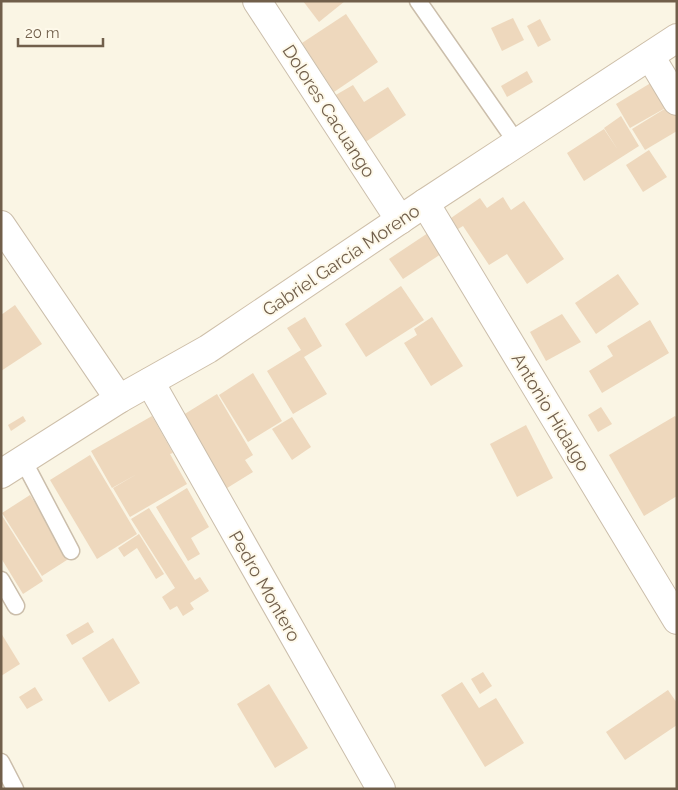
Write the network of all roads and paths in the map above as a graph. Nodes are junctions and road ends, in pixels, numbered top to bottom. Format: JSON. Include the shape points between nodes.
{"nodes":[{"id":1,"x":257,"y":1,"type":"edge"},
{"id":2,"x":418,"y":1,"type":"edge"},
{"id":3,"x":677,"y":38,"type":"edge"},
{"id":4,"x":650,"y":56,"type":"junction"},
{"id":5,"x":677,"y":102,"type":"edge"},
{"id":6,"x":518,"y":143,"type":"junction"},
{"id":7,"x":425,"y":203,"type":"junction"},
{"id":8,"x":400,"y":220,"type":"junction"},
{"id":9,"x":3,"y":231,"type":"edge"},
{"id":10,"x":150,"y":382,"type":"junction"},
{"id":11,"x":120,"y":399,"type":"junction"},
{"id":12,"x":12,"y":467,"type":"edge"},
{"id":13,"x":71,"y":551,"type":"dead end"},
{"id":14,"x":1,"y":580,"type":"edge"},
{"id":15,"x":16,"y":606,"type":"dead end"},
{"id":16,"x":677,"y":620,"type":"edge"},
{"id":17,"x":1,"y":762,"type":"edge"},
{"id":18,"x":15,"y":789,"type":"edge"},
{"id":19,"x":382,"y":789,"type":"edge"}],
"edges":[{"from":1,"to":8,"type":"street","name":"Dolores Cacuango"},
{"from":2,"to":6,"type":"lane"},
{"from":3,"to":4,"type":"street","name":"Gabriel García Moreno"},
{"from":4,"to":5,"type":"street"},
{"from":4,"to":6,"type":"street","name":"Gabriel García Moreno"},
{"from":6,"to":7,"type":"street","name":"Gabriel García Moreno"},
{"from":7,"to":8,"type":"street","name":"Gabriel García Moreno"},
{"from":7,"to":16,"type":"street","name":"Antonio Hidalgo"},
{"from":8,"to":10,"type":"street","name":"Gabriel García Moreno","via":[[208,349]]},
{"from":9,"to":11,"type":"street"},
{"from":10,"to":11,"type":"street","name":"Gabriel García Moreno"},
{"from":10,"to":19,"type":"street","name":"Pedro Montero"},
{"from":11,"to":12,"type":"street","name":"Gabriel García Moreno"},
{"from":12,"to":13,"type":"lane"},
{"from":14,"to":15,"type":"lane"},
{"from":17,"to":18,"type":"lane"}]}
